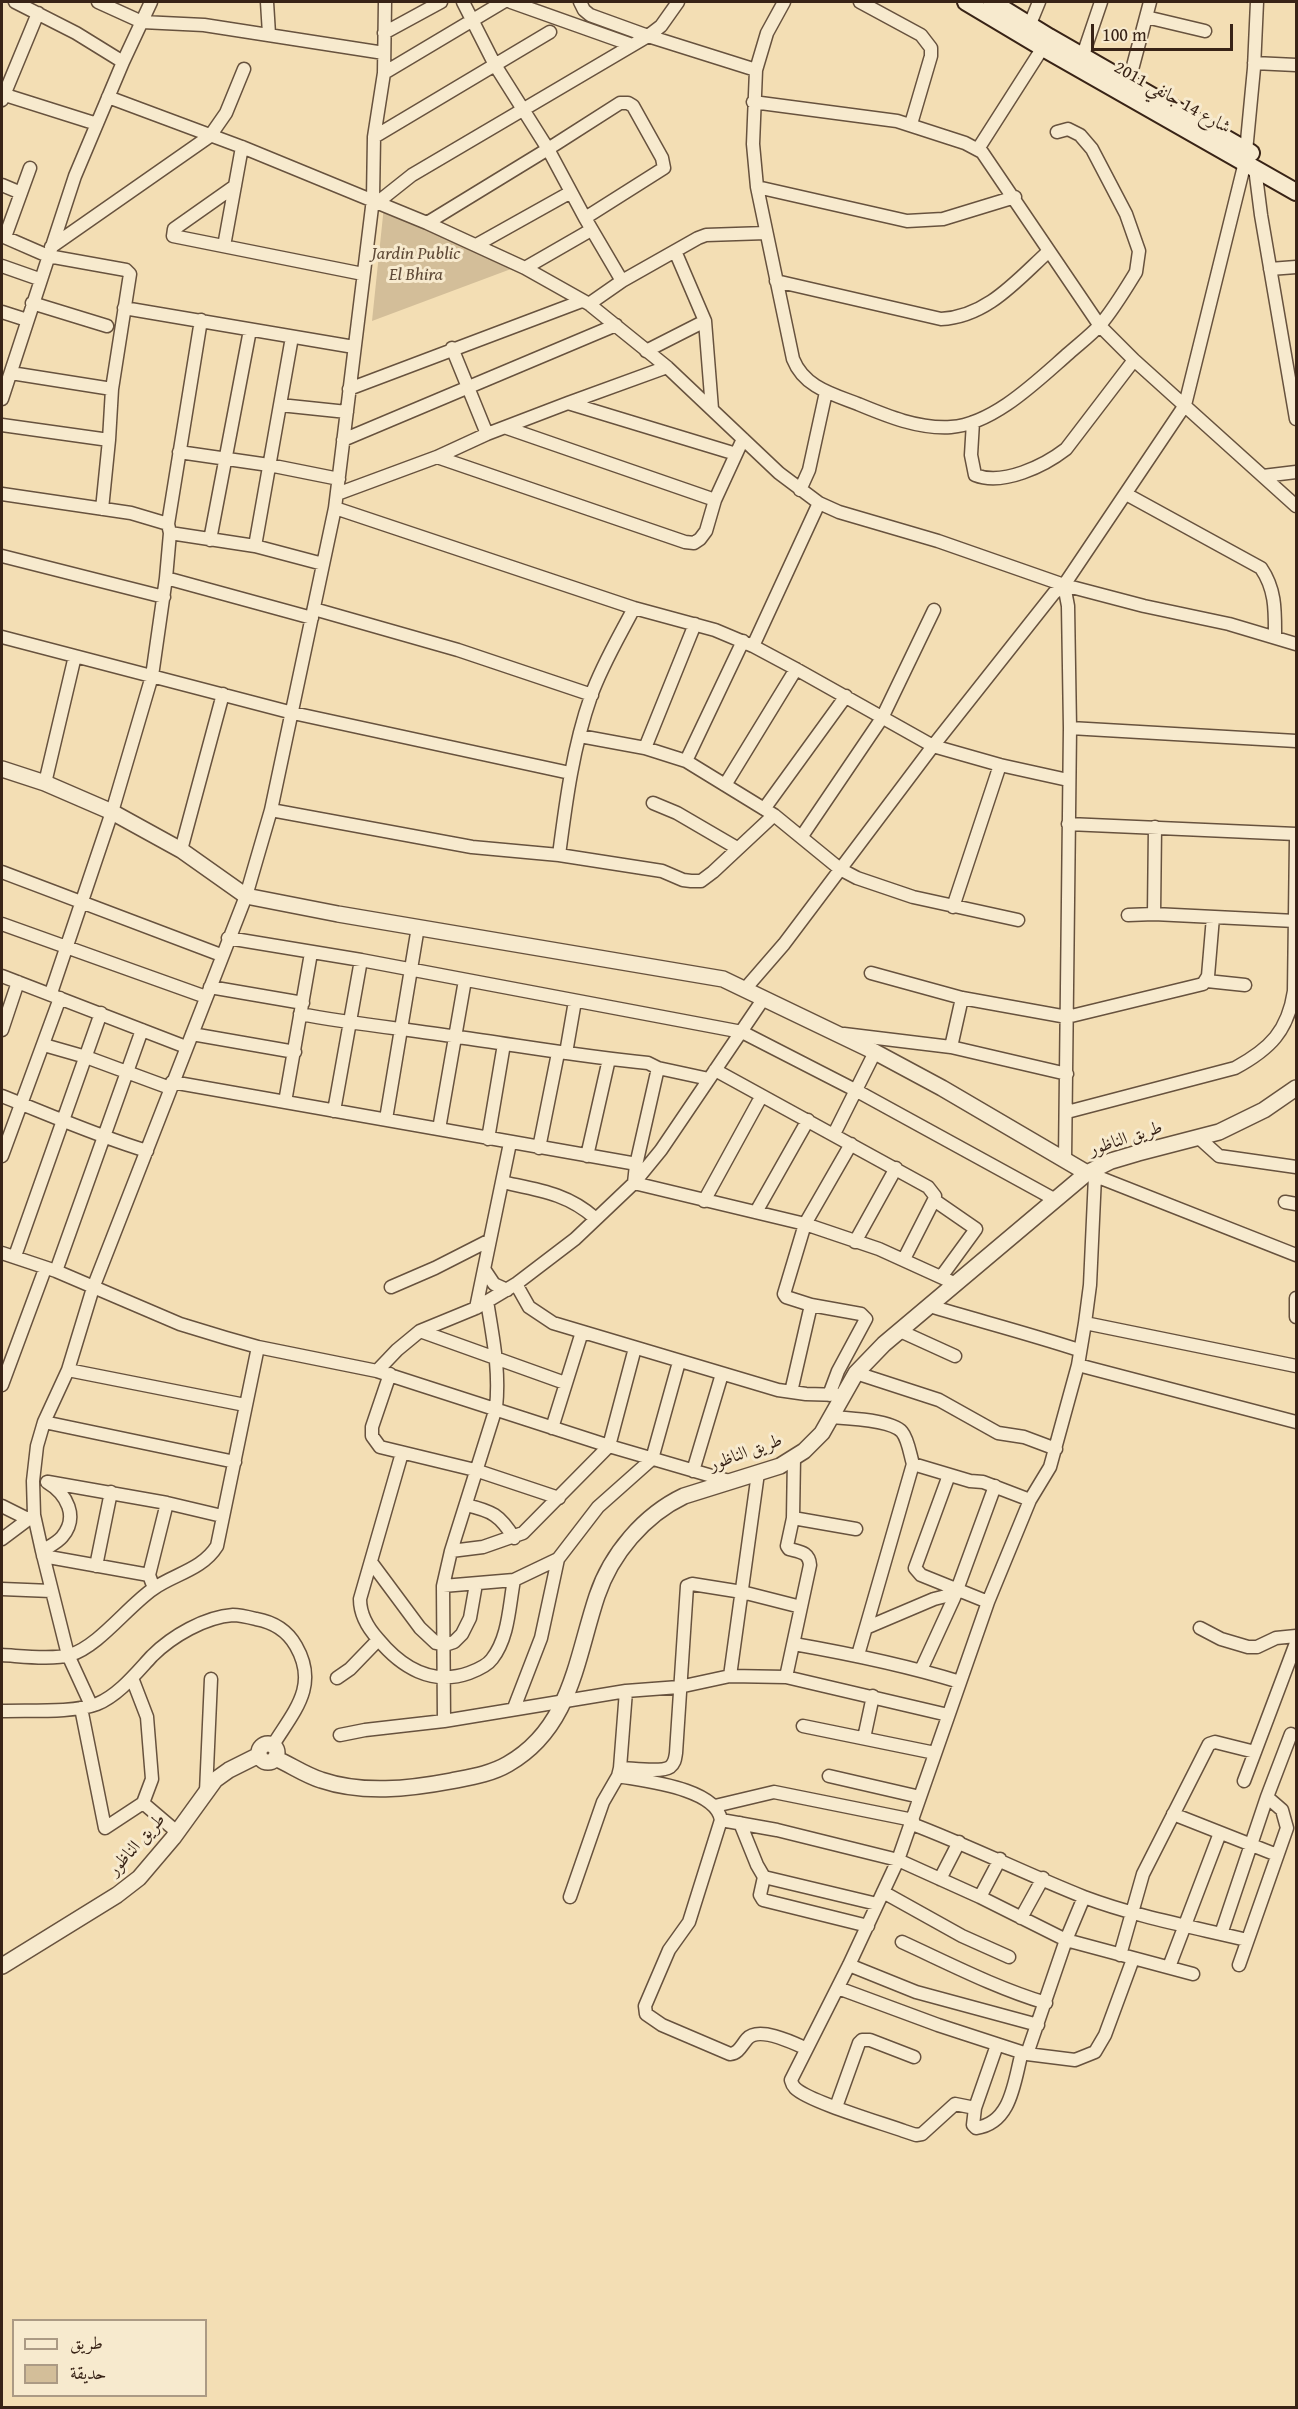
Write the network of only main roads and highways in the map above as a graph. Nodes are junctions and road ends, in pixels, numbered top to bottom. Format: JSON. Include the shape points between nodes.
{"nodes":[{"id":1,"x":966,"y":2,"type":"edge"},
{"id":2,"x":992,"y":2,"type":"edge"},
{"id":3,"x":1046,"y":42,"type":"junction"},
{"id":4,"x":1249,"y":160,"type":"junction"},
{"id":5,"x":1296,"y":178,"type":"edge"},
{"id":6,"x":1296,"y":192,"type":"edge"}],
"edges":[{"from":1,"to":3,"type":"main road","name":"شارع 14 جانفي 2011"},
{"from":2,"to":3,"type":"main road","name":"شارع 14 جانفي 2011","via":[[1030,24]]},
{"from":3,"to":4,"type":"main road","name":"شارع 14 جانفي 2011"},
{"from":3,"to":4,"type":"main road","name":"شارع 14 جانفي 2011","via":[[1083,55],[1129,81]]},
{"from":4,"to":5,"type":"main road","name":"شارع 14 جانفي 2011"},
{"from":4,"to":6,"type":"main road","name":"شارع 14 جانفي 2011"}]}
